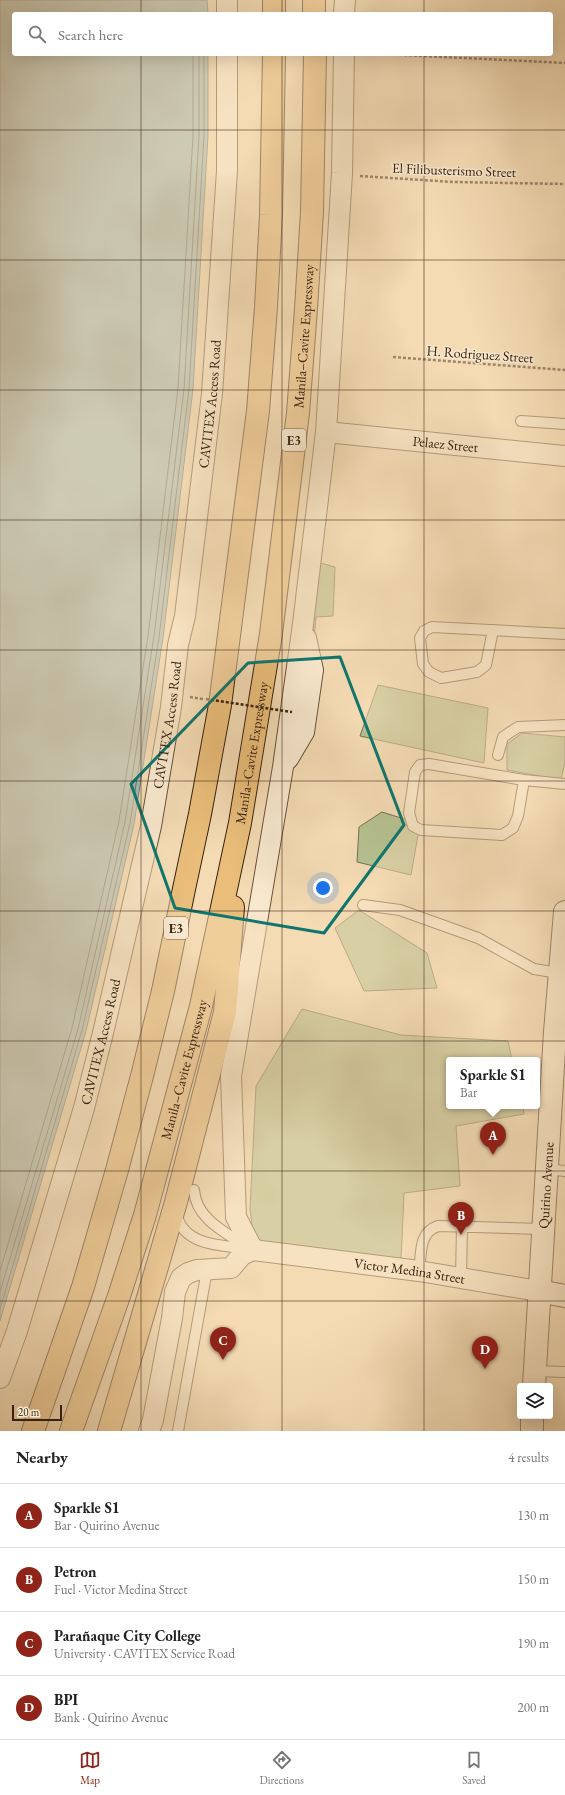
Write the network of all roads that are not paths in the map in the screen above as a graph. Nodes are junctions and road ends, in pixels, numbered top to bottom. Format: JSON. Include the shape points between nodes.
{"nodes":[{"id":1,"x":227,"y":0,"type":"edge"},
{"id":2,"x":274,"y":0,"type":"edge"},
{"id":3,"x":314,"y":0,"type":"edge"},
{"id":4,"x":344,"y":0,"type":"edge"},
{"id":5,"x":227,"y":12,"type":"edge"},
{"id":6,"x":274,"y":12,"type":"edge"},
{"id":7,"x":314,"y":12,"type":"edge"},
{"id":8,"x":344,"y":12,"type":"edge"},
{"id":9,"x":227,"y":56,"type":"edge"},
{"id":10,"x":274,"y":56,"type":"edge"},
{"id":11,"x":314,"y":56,"type":"edge"},
{"id":12,"x":344,"y":56,"type":"edge"},
{"id":13,"x":521,"y":421,"type":"dead end"},
{"id":14,"x":565,"y":424,"type":"edge"},
{"id":15,"x":326,"y":432,"type":"junction"},
{"id":16,"x":565,"y":456,"type":"edge"},
{"id":17,"x":493,"y":630,"type":"junction"},
{"id":18,"x":565,"y":634,"type":"edge"},
{"id":19,"x":565,"y":725,"type":"edge"},
{"id":20,"x":498,"y":756,"type":"dead end"},
{"id":21,"x":524,"y":780,"type":"junction"},
{"id":22,"x":565,"y":784,"type":"edge"},
{"id":23,"x":240,"y":822,"type":"junction"},
{"id":24,"x":363,"y":905,"type":"dead end"},
{"id":25,"x":564,"y":923,"type":"edge"},
{"id":26,"x":559,"y":973,"type":"junction"},
{"id":27,"x":560,"y":1033,"type":"edge"},
{"id":28,"x":555,"y":1170,"type":"edge"},
{"id":29,"x":194,"y":1190,"type":"dead end"},
{"id":30,"x":177,"y":1216,"type":"dead end"},
{"id":31,"x":462,"y":1227,"type":"junction"},
{"id":32,"x":542,"y":1229,"type":"junction"},
{"id":33,"x":253,"y":1250,"type":"junction"},
{"id":34,"x":207,"y":1270,"type":"junction"},
{"id":35,"x":419,"y":1271,"type":"junction"},
{"id":36,"x":460,"y":1278,"type":"junction"},
{"id":37,"x":538,"y":1291,"type":"junction"},
{"id":38,"x":565,"y":1296,"type":"edge"},
{"id":39,"x":565,"y":1372,"type":"edge"},
{"id":40,"x":0,"y":1378,"type":"edge"},
{"id":41,"x":534,"y":1378,"type":"edge"},
{"id":42,"x":532,"y":1419,"type":"edge"},
{"id":43,"x":33,"y":1431,"type":"edge"},
{"id":44,"x":71,"y":1431,"type":"edge"},
{"id":45,"x":109,"y":1431,"type":"edge"},
{"id":46,"x":149,"y":1431,"type":"edge"},
{"id":47,"x":178,"y":1431,"type":"edge"},
{"id":48,"x":532,"y":1431,"type":"edge"}],
"edges":[{"from":1,"to":5,"type":"street"},
{"from":2,"to":6,"type":"highway"},
{"from":3,"to":7,"type":"highway"},
{"from":4,"to":8,"type":"street"},
{"from":9,"to":40,"type":"street","name":"CAVITEX Access Road","via":[[226,171],[212,394],[184,616],[151,826],[84,1108],[17,1331]]},
{"from":10,"to":43,"type":"highway","number":"E3","via":[[271,215],[258,411],[220,705],[163,991],[142,1076],[83,1287]]},
{"from":11,"to":23,"type":"highway","name":"Manila–Cavite Expressway","number":"E3","via":[[312,212],[298,412],[271,634]]},
{"from":12,"to":15,"type":"street","via":[[342,174]]},
{"from":13,"to":14,"type":"lane"},
{"from":15,"to":16,"type":"street","name":"Pelaez Street"},
{"from":15,"to":33,"type":"street","via":[[303,624],[313,670],[311,685],[304,732],[283,767],[231,1076],[236,1218]]},
{"from":17,"to":17,"type":"lane","via":[[432,627],[424,631],[420,638],[423,664],[428,672],[442,678],[477,672],[486,664]]},
{"from":17,"to":18,"type":"lane"},
{"from":19,"to":20,"type":"lane","via":[[518,727],[503,737]]},
{"from":21,"to":21,"type":"lane","via":[[429,764],[420,765],[415,772],[409,813],[413,826],[421,830],[502,835],[513,828],[518,816]]},
{"from":21,"to":22,"type":"lane"},
{"from":23,"to":44,"type":"highway","name":"Manila–Cavite Expressway","number":"E3","via":[[201,1006],[157,1172],[119,1296]]},
{"from":23,"to":45,"type":"highway","via":[[225,1012],[180,1187]]},
{"from":24,"to":26,"type":"lane","via":[[400,910],[478,938],[534,969]]},
{"from":25,"to":26,"type":"main road","name":"Quirino Avenue"},
{"from":26,"to":27,"type":"main road","name":"Quirino Avenue"},
{"from":27,"to":28,"type":"main road","name":"Quirino Avenue"},
{"from":28,"to":32,"type":"main road","name":"Quirino Avenue"},
{"from":29,"to":33,"type":"lane","via":[[197,1205],[208,1220]]},
{"from":30,"to":33,"type":"lane","via":[[182,1228],[197,1239]]},
{"from":31,"to":32,"type":"lane"},
{"from":31,"to":35,"type":"lane","via":[[438,1226],[429,1229],[424,1236]]},
{"from":31,"to":36,"type":"lane"},
{"from":32,"to":37,"type":"main road","name":"Quirino Avenue"},
{"from":33,"to":34,"type":"street","via":[[242,1255],[231,1268]]},
{"from":33,"to":35,"type":"street","name":"Victor Medina Street"},
{"from":34,"to":46,"type":"street","via":[[188,1273],[181,1278],[175,1292],[155,1412]]},
{"from":34,"to":47,"type":"lane"},
{"from":35,"to":36,"type":"street","name":"Victor Medina Street"},
{"from":36,"to":37,"type":"street","name":"Victor Medina Street"},
{"from":37,"to":38,"type":"main road","name":"Victor Medina Street"},
{"from":37,"to":41,"type":"main road","name":"Quirino Avenue"},
{"from":39,"to":41,"type":"lane"},
{"from":42,"to":48,"type":"main road"}]}
